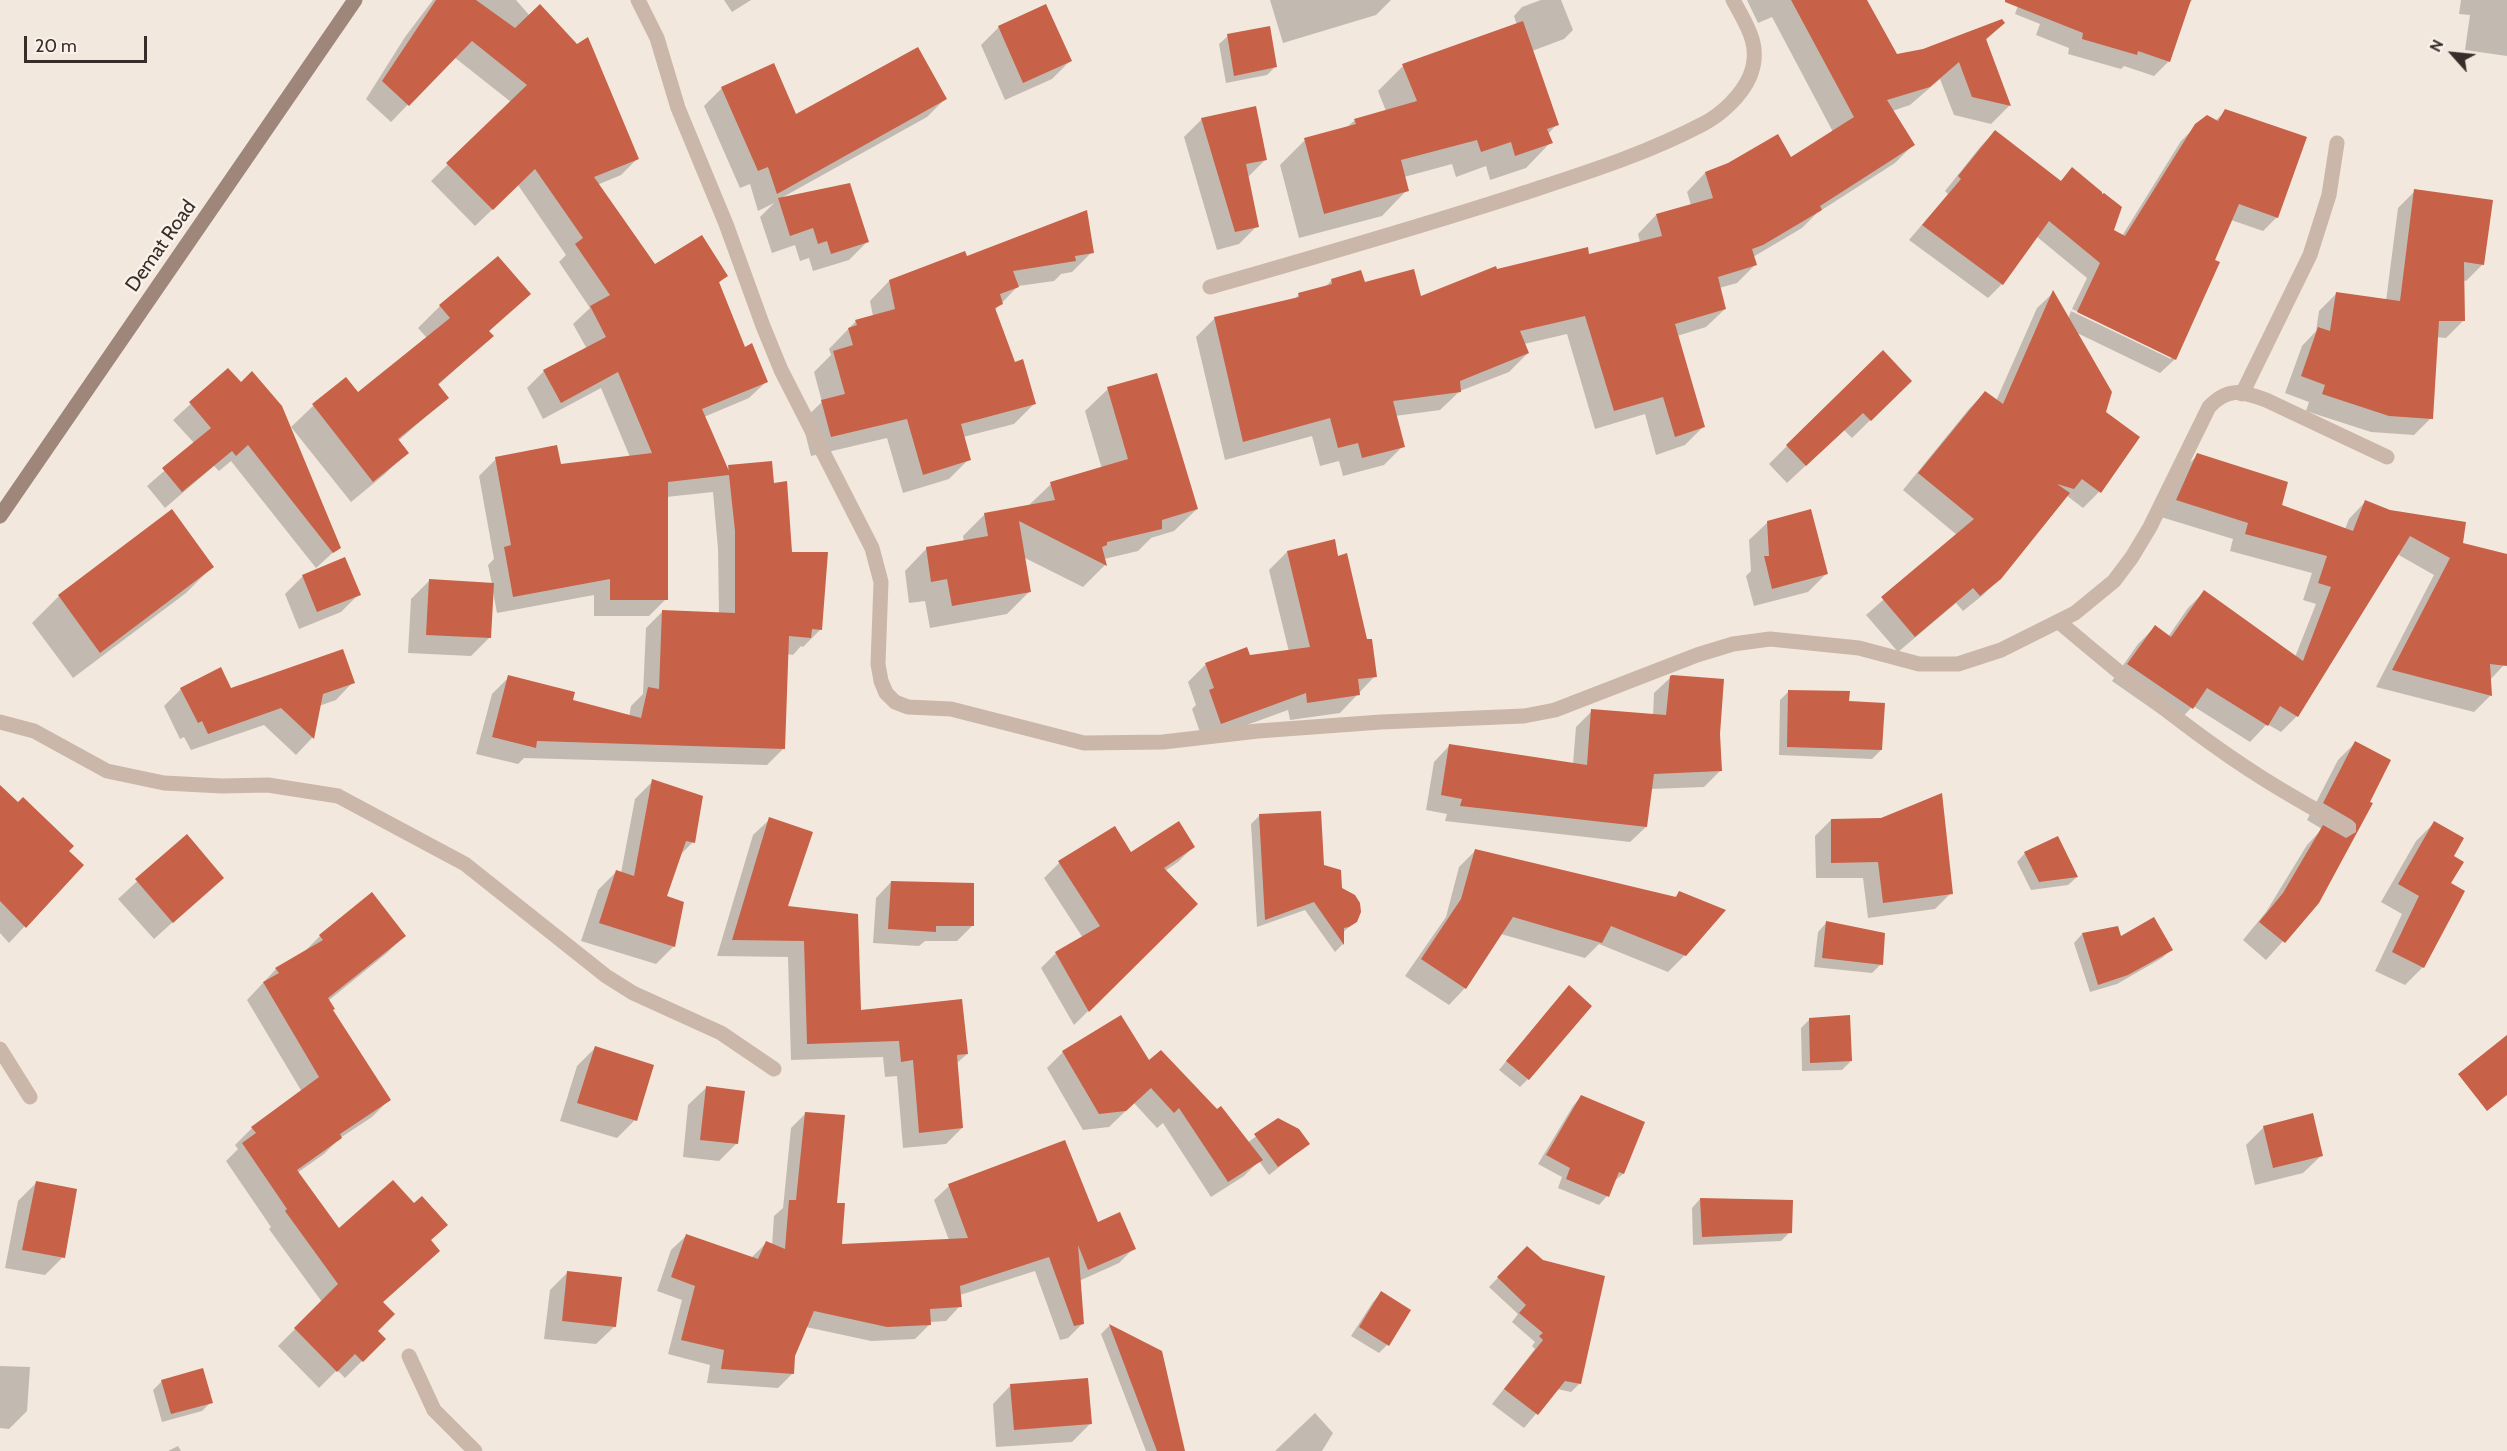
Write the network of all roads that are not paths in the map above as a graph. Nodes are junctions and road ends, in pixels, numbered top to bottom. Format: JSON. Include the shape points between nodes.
{"nodes":[{"id":1,"x":355,"y":0,"type":"edge"},
{"id":2,"x":638,"y":0,"type":"edge"},
{"id":3,"x":1733,"y":0,"type":"edge"},
{"id":4,"x":2337,"y":143,"type":"dead end"},
{"id":5,"x":1210,"y":287,"type":"dead end"},
{"id":6,"x":2242,"y":394,"type":"junction"},
{"id":7,"x":2387,"y":457,"type":"dead end"},
{"id":8,"x":0,"y":516,"type":"edge"},
{"id":9,"x":2059,"y":622,"type":"junction"},
{"id":10,"x":0,"y":722,"type":"edge"},
{"id":11,"x":2347,"y":828,"type":"dead end"},
{"id":12,"x":0,"y":1049,"type":"edge"},
{"id":13,"x":774,"y":1069,"type":"dead end"},
{"id":14,"x":30,"y":1097,"type":"dead end"},
{"id":15,"x":409,"y":1356,"type":"dead end"},
{"id":16,"x":476,"y":1451,"type":"edge"}],
"edges":[{"from":1,"to":8,"type":"street","name":"Demat Road"},
{"from":2,"to":9,"type":"street","via":[[657,38],[678,108],[772,348],[872,548],[881,582],[878,664],[886,693],[896,702],[908,707],[951,709],[1084,743],[1163,742],[1258,731],[1524,716],[1555,710],[1697,655],[1733,644],[1770,639],[1859,648],[1919,664],[1958,664],[2001,650]]},
{"from":3,"to":5,"type":"street","via":[[1750,32],[1756,55],[1749,78],[1733,101],[1705,123],[1649,149],[1563,180],[1411,230]]},
{"from":4,"to":6,"type":"street","via":[[2329,195],[2310,255]]},
{"from":6,"to":7,"type":"street","via":[[2266,400]]},
{"from":6,"to":9,"type":"street","via":[[2221,395],[2209,407],[2132,557],[2114,581]]},
{"from":9,"to":11,"type":"street","via":[[2201,736],[2255,774]]},
{"from":10,"to":13,"type":"street","via":[[34,730],[106,771],[164,783],[268,785],[338,796],[465,864],[624,988],[721,1033]]},
{"from":12,"to":14,"type":"street"},
{"from":15,"to":16,"type":"street","via":[[434,1410]]}]}
